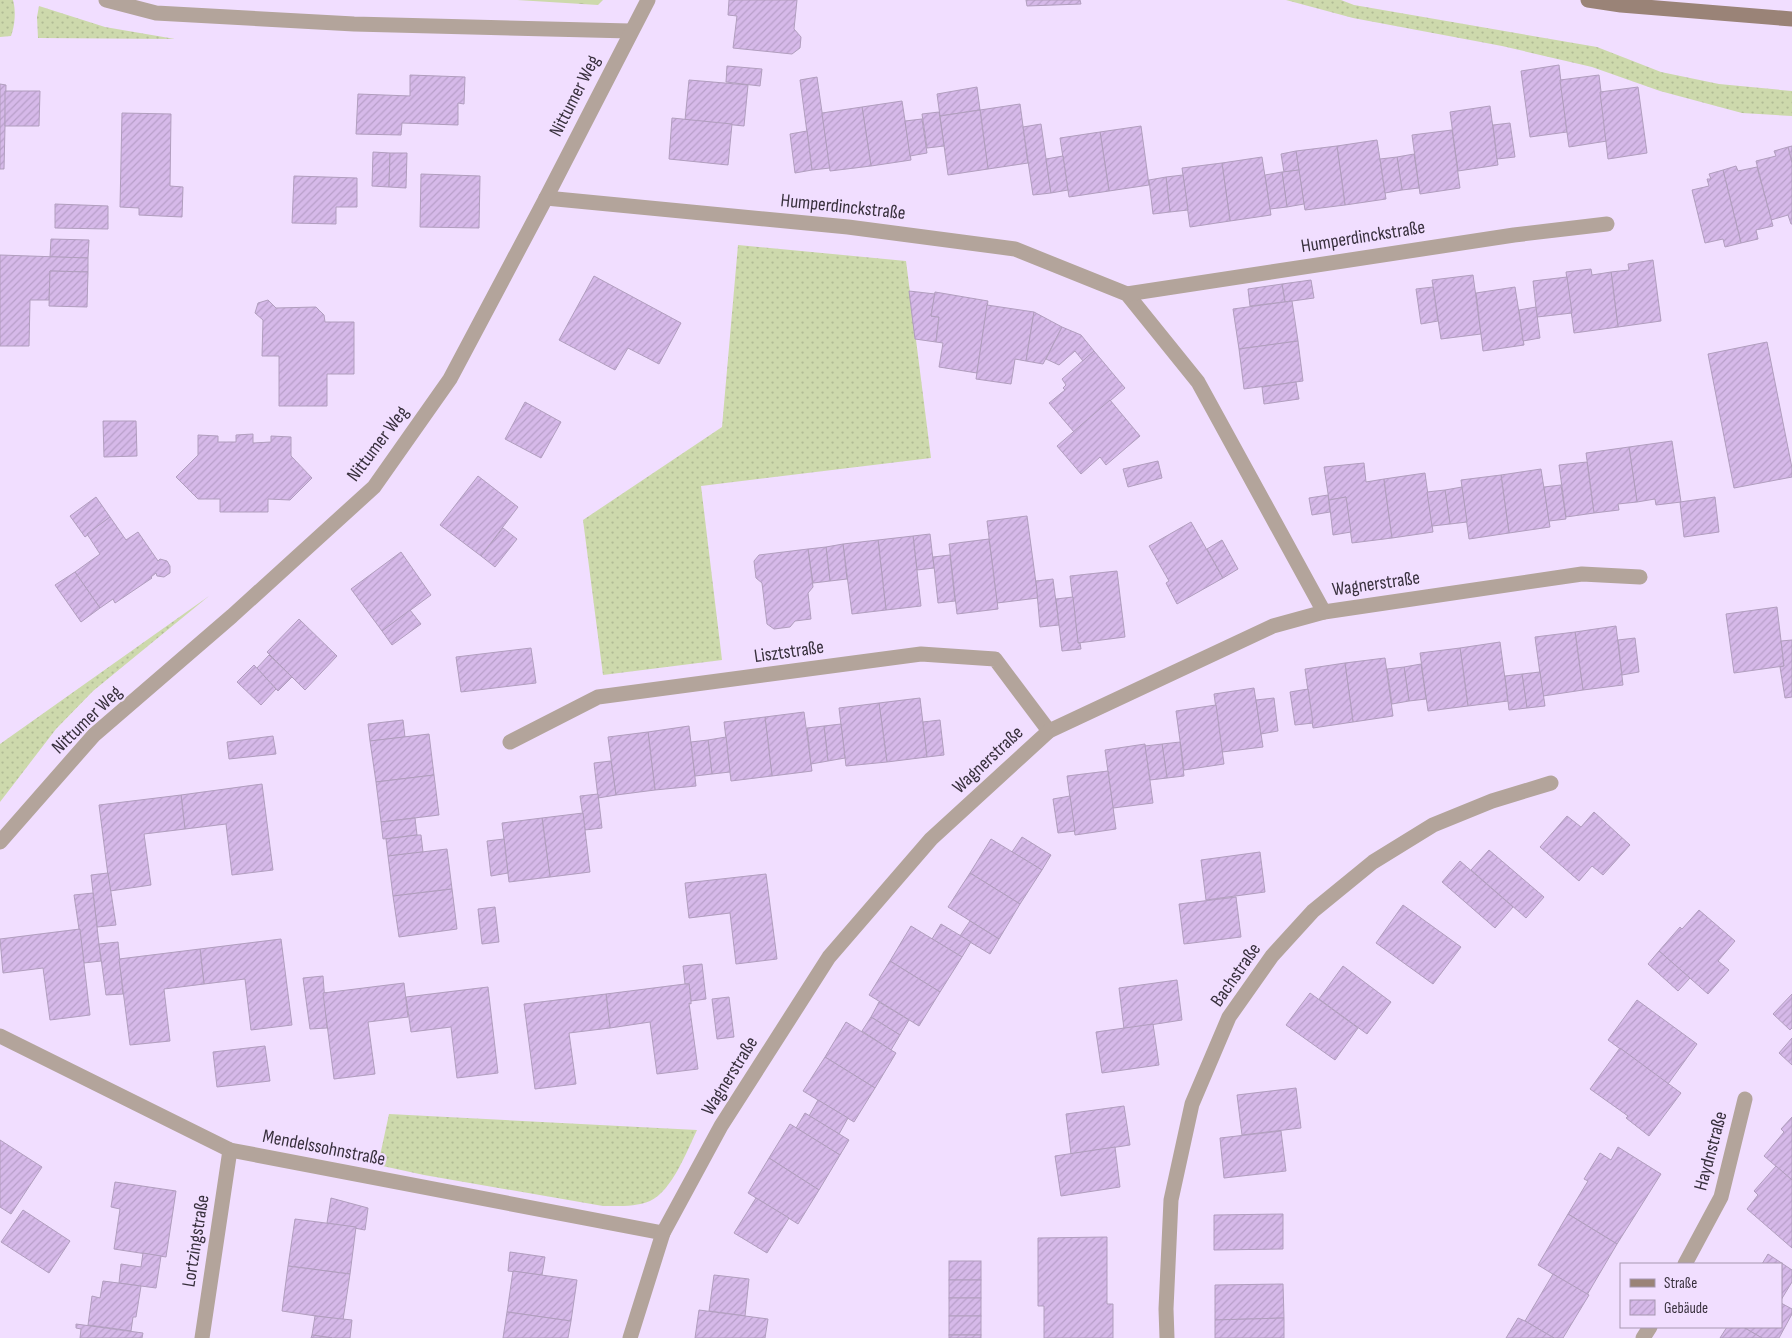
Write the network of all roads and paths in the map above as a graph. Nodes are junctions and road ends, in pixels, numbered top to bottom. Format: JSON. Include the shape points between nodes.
{"nodes":[{"id":1,"x":106,"y":0,"type":"edge"},
{"id":2,"x":648,"y":0,"type":"edge"},
{"id":3,"x":1588,"y":0,"type":"edge"},
{"id":4,"x":1792,"y":19,"type":"edge"},
{"id":5,"x":630,"y":31,"type":"junction"},
{"id":6,"x":546,"y":198,"type":"junction"},
{"id":7,"x":1607,"y":224,"type":"dead end"},
{"id":8,"x":1127,"y":294,"type":"junction"},
{"id":9,"x":1640,"y":577,"type":"dead end"},
{"id":10,"x":1324,"y":612,"type":"junction"},
{"id":11,"x":1049,"y":730,"type":"junction"},
{"id":12,"x":510,"y":742,"type":"dead end"},
{"id":13,"x":1551,"y":783,"type":"dead end"},
{"id":14,"x":0,"y":842,"type":"edge"},
{"id":15,"x":0,"y":1036,"type":"edge"},
{"id":16,"x":1745,"y":1099,"type":"dead end"},
{"id":17,"x":230,"y":1150,"type":"junction"},
{"id":18,"x":663,"y":1233,"type":"junction"},
{"id":19,"x":1686,"y":1263,"type":"edge"},
{"id":20,"x":202,"y":1338,"type":"edge"},
{"id":21,"x":630,"y":1338,"type":"edge"},
{"id":22,"x":1167,"y":1338,"type":"edge"}],
"edges":[{"from":1,"to":5,"type":"street","via":[[156,13],[354,24]]},
{"from":2,"to":5,"type":"street","name":"Nittumer Weg"},
{"from":3,"to":4,"type":"main road"},
{"from":5,"to":6,"type":"street","name":"Nittumer Weg"},
{"from":6,"to":8,"type":"street","name":"Humperdinckstraße","via":[[848,227],[1015,248]]},
{"from":6,"to":14,"type":"street","name":"Nittumer Weg","via":[[450,379],[374,487],[94,735]]},
{"from":7,"to":8,"type":"street","name":"Humperdinckstraße","via":[[1514,235]]},
{"from":8,"to":10,"type":"street","name":"Humperdinckstraße","via":[[1198,382]]},
{"from":9,"to":10,"type":"street","name":"Wagnerstraße","via":[[1582,574]]},
{"from":10,"to":11,"type":"street","name":"Wagnerstraße","via":[[1273,626]]},
{"from":11,"to":12,"type":"street","name":"Lisztstraße","via":[[995,659],[921,654],[598,697]]},
{"from":11,"to":18,"type":"street","name":"Wagnerstraße","via":[[931,839],[829,957],[721,1126]]},
{"from":13,"to":22,"type":"street","name":"Bachstraße","via":[[1492,801],[1433,825],[1373,862],[1313,911],[1272,956],[1229,1017],[1192,1104],[1172,1200]]},
{"from":15,"to":17,"type":"street","name":"Mendelssohnstraße"},
{"from":16,"to":19,"type":"street","name":"Haydnstraße","via":[[1721,1197]]},
{"from":17,"to":18,"type":"street","name":"Mendelssohnstraße"},
{"from":17,"to":20,"type":"street","name":"Lortzingstraße"},
{"from":18,"to":21,"type":"street","name":"Wagnerstraße"}]}
